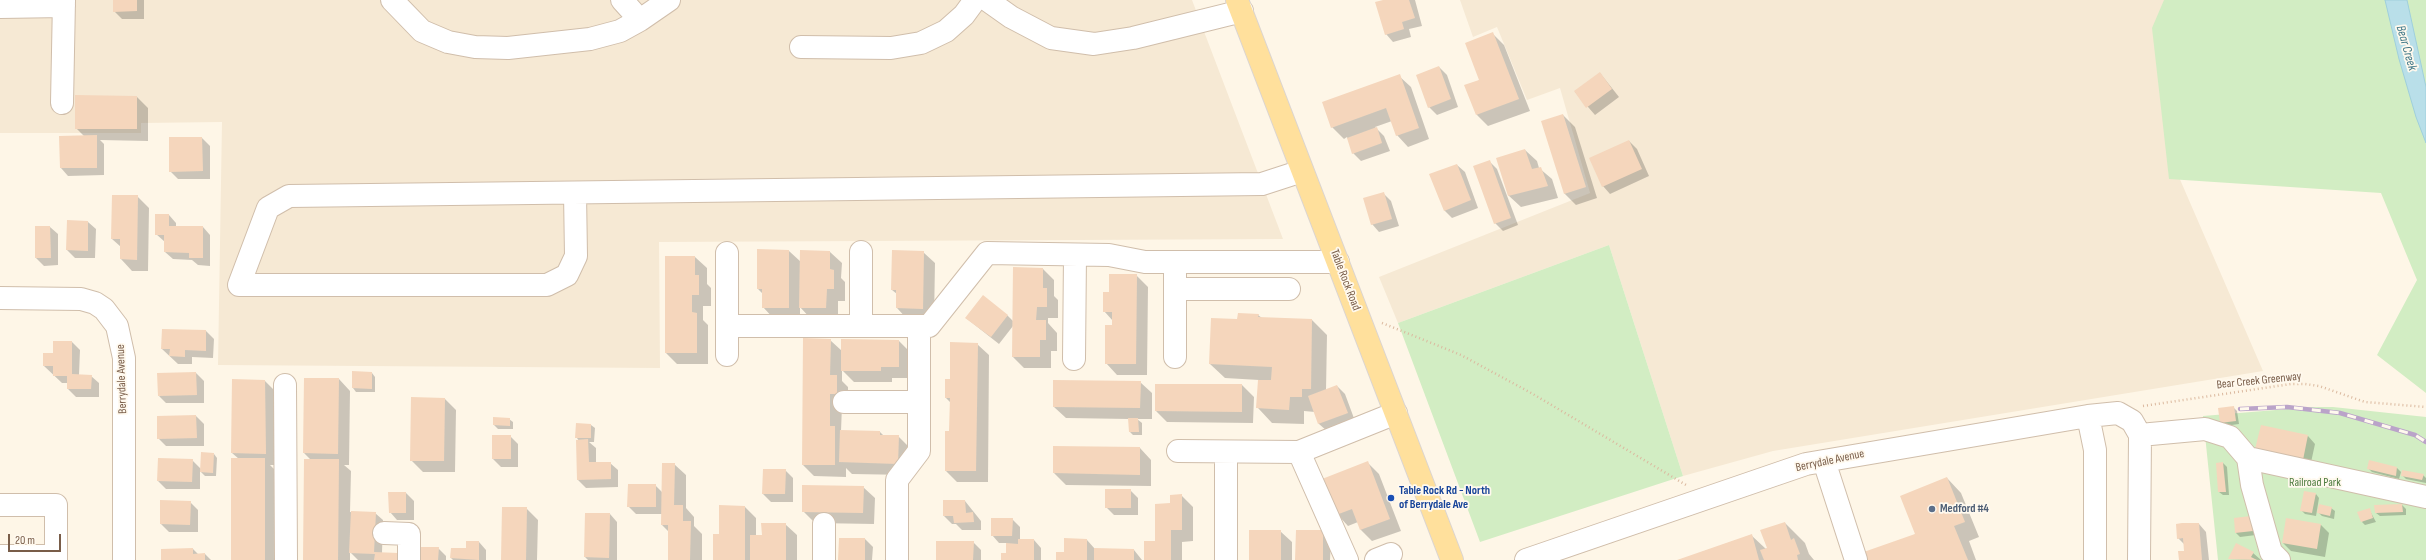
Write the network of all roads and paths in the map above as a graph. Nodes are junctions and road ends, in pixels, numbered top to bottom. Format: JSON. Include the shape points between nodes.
{"nodes":[{"id":1,"x":392,"y":0,"type":"edge"},
{"id":2,"x":622,"y":0,"type":"edge"},
{"id":3,"x":669,"y":0,"type":"edge"},
{"id":4,"x":975,"y":0,"type":"edge"},
{"id":5,"x":987,"y":0,"type":"edge"},
{"id":6,"x":64,"y":3,"type":"edge"},
{"id":7,"x":1239,"y":6,"type":"edge"},
{"id":8,"x":0,"y":7,"type":"edge"},
{"id":9,"x":640,"y":20,"type":"junction"},
{"id":10,"x":801,"y":47,"type":"dead end"},
{"id":11,"x":62,"y":103,"type":"dead end"},
{"id":12,"x":1302,"y":171,"type":"junction"},
{"id":13,"x":576,"y":193,"type":"junction"},
{"id":14,"x":861,"y":252,"type":"dead end"},
{"id":15,"x":727,"y":253,"type":"dead end"},
{"id":16,"x":1075,"y":255,"type":"junction"},
{"id":17,"x":1175,"y":262,"type":"junction"},
{"id":18,"x":1235,"y":262,"type":"junction"},
{"id":19,"x":1338,"y":262,"type":"junction"},
{"id":20,"x":1175,"y":288,"type":"junction"},
{"id":21,"x":1234,"y":288,"type":"junction"},
{"id":22,"x":1289,"y":289,"type":"dead end"},
{"id":23,"x":0,"y":298,"type":"edge"},
{"id":24,"x":1358,"y":312,"type":"junction"},
{"id":25,"x":727,"y":326,"type":"junction"},
{"id":26,"x":862,"y":326,"type":"junction"},
{"id":27,"x":919,"y":326,"type":"junction"},
{"id":28,"x":727,"y":355,"type":"dead end"},
{"id":29,"x":1175,"y":357,"type":"dead end"},
{"id":30,"x":1074,"y":359,"type":"dead end"},
{"id":31,"x":285,"y":385,"type":"dead end"},
{"id":32,"x":844,"y":402,"type":"dead end"},
{"id":33,"x":919,"y":402,"type":"junction"},
{"id":34,"x":2139,"y":407,"type":"dead end"},
{"id":35,"x":2426,"y":407,"type":"edge"},
{"id":36,"x":1396,"y":413,"type":"junction"},
{"id":37,"x":2093,"y":415,"type":"junction"},
{"id":38,"x":2140,"y":435,"type":"junction"},
{"id":39,"x":1178,"y":452,"type":"dead end"},
{"id":40,"x":1226,"y":452,"type":"junction"},
{"id":41,"x":1298,"y":452,"type":"junction"},
{"id":42,"x":2248,"y":458,"type":"junction"},
{"id":43,"x":1824,"y":461,"type":"junction"},
{"id":44,"x":2426,"y":497,"type":"edge"},
{"id":45,"x":1708,"y":498,"type":"junction"},
{"id":46,"x":0,"y":505,"type":"edge"},
{"id":47,"x":824,"y":524,"type":"dead end"},
{"id":48,"x":384,"y":533,"type":"dead end"},
{"id":49,"x":0,"y":556,"type":"edge"},
{"id":50,"x":56,"y":558,"type":"edge"},
{"id":51,"x":124,"y":560,"type":"edge"},
{"id":52,"x":286,"y":560,"type":"edge"},
{"id":53,"x":409,"y":560,"type":"edge"},
{"id":54,"x":824,"y":560,"type":"edge"},
{"id":55,"x":897,"y":560,"type":"edge"},
{"id":56,"x":1226,"y":560,"type":"edge"},
{"id":57,"x":1347,"y":560,"type":"edge"},
{"id":58,"x":1452,"y":560,"type":"edge"},
{"id":59,"x":1526,"y":560,"type":"edge"},
{"id":60,"x":1856,"y":560,"type":"edge"},
{"id":61,"x":2095,"y":560,"type":"edge"},
{"id":62,"x":2139,"y":560,"type":"edge"},
{"id":63,"x":2279,"y":560,"type":"edge"}],
"edges":[{"from":1,"to":9,"type":"street","via":[[422,32],[448,42],[475,48],[508,48],[590,40],[620,31]]},
{"from":2,"to":9,"type":"street"},
{"from":3,"to":9,"type":"street"},
{"from":4,"to":10,"type":"street","via":[[964,15],[946,31],[921,43],[891,48]]},
{"from":5,"to":7,"type":"street","via":[[1010,17],[1051,38],[1094,44],[1133,38]]},
{"from":6,"to":8,"type":"street"},
{"from":6,"to":11,"type":"street"},
{"from":7,"to":12,"type":"main road","name":"Table Rock Road"},
{"from":12,"to":13,"type":"street","via":[[1262,184]]},
{"from":12,"to":19,"type":"main road","name":"Table Rock Road"},
{"from":13,"to":13,"type":"street","via":[[289,196],[268,208],[239,285],[547,285],[567,275],[576,256]]},
{"from":14,"to":26,"type":"street"},
{"from":15,"to":25,"type":"street"},
{"from":16,"to":17,"type":"street","via":[[1109,255],[1145,262]]},
{"from":16,"to":27,"type":"street","via":[[987,254],[929,326]]},
{"from":16,"to":30,"type":"street"},
{"from":17,"to":18,"type":"street"},
{"from":17,"to":20,"type":"street"},
{"from":18,"to":19,"type":"street"},
{"from":18,"to":21,"type":"street"},
{"from":19,"to":24,"type":"main road","name":"Table Rock Road"},
{"from":20,"to":21,"type":"street"},
{"from":20,"to":29,"type":"street"},
{"from":21,"to":22,"type":"street"},
{"from":23,"to":51,"type":"street","name":"Berrydale Avenue","via":[[81,300],[95,303],[104,309],[117,326],[124,358]]},
{"from":24,"to":36,"type":"main road","name":"Table Rock Road"},
{"from":24,"to":45,"type":"path","via":[[1461,355],[1533,394]]},
{"from":25,"to":26,"type":"street"},
{"from":25,"to":28,"type":"street"},
{"from":26,"to":27,"type":"street"},
{"from":27,"to":33,"type":"street"},
{"from":31,"to":52,"type":"street"},
{"from":32,"to":33,"type":"street"},
{"from":33,"to":55,"type":"street","via":[[919,451],[897,480]]},
{"from":34,"to":35,"type":"path","name":"Bear Creek Greenway","via":[[2283,385],[2305,384],[2319,386],[2366,402]]},
{"from":36,"to":41,"type":"street"},
{"from":36,"to":58,"type":"main road","name":"Table Rock Road"},
{"from":37,"to":38,"type":"street","name":"Berrydale Avenue","via":[[2118,413],[2132,421]]},
{"from":37,"to":43,"type":"street","name":"Berrydale Avenue"},
{"from":37,"to":61,"type":"street"},
{"from":38,"to":42,"type":"street","via":[[2205,429],[2230,437]]},
{"from":38,"to":62,"type":"street"},
{"from":39,"to":40,"type":"street"},
{"from":40,"to":41,"type":"street"},
{"from":40,"to":56,"type":"street"},
{"from":41,"to":57,"type":"street"},
{"from":42,"to":44,"type":"street"},
{"from":42,"to":63,"type":"street","via":[[2252,485],[2271,552]]},
{"from":43,"to":45,"type":"street","name":"Berrydale Avenue","via":[[1806,464]]},
{"from":43,"to":60,"type":"street"},
{"from":45,"to":59,"type":"street","name":"Berrydale Avenue"},
{"from":46,"to":50,"type":"street","via":[[56,506]]},
{"from":47,"to":54,"type":"street"},
{"from":48,"to":53,"type":"street","via":[[409,534]]},
{"from":49,"to":50,"type":"street"}]}
